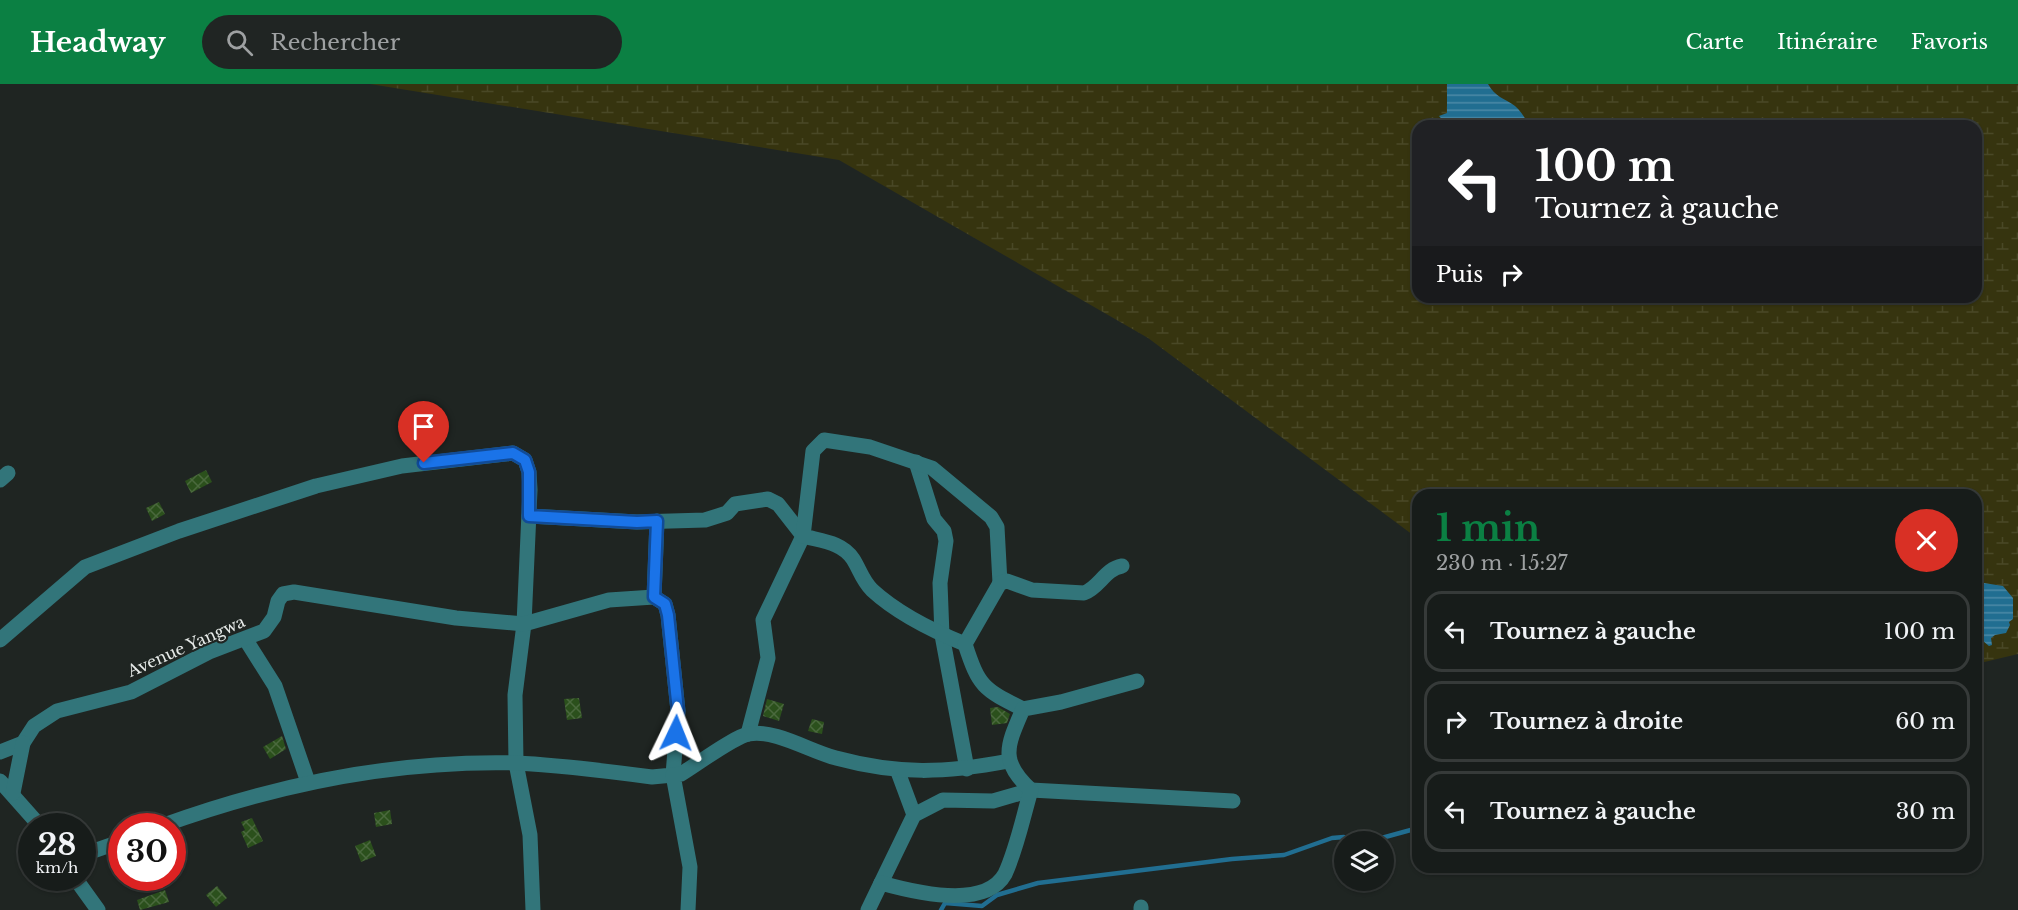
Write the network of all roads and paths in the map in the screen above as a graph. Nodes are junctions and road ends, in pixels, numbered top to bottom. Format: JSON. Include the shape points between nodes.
{"nodes":[{"id":1,"x":916,"y":462,"type":"junction"},
{"id":2,"x":529,"y":516,"type":"junction"},
{"id":3,"x":657,"y":521,"type":"junction"},
{"id":4,"x":803,"y":536,"type":"junction"},
{"id":5,"x":1122,"y":566,"type":"dead end"},
{"id":6,"x":1000,"y":583,"type":"junction"},
{"id":7,"x":654,"y":597,"type":"junction"},
{"id":8,"x":524,"y":624,"type":"junction"},
{"id":9,"x":942,"y":635,"type":"junction"},
{"id":10,"x":0,"y":640,"type":"edge"},
{"id":11,"x":246,"y":640,"type":"junction"},
{"id":12,"x":965,"y":644,"type":"junction"},
{"id":13,"x":1137,"y":681,"type":"dead end"},
{"id":14,"x":1023,"y":709,"type":"junction"},
{"id":15,"x":748,"y":734,"type":"junction"},
{"id":16,"x":23,"y":743,"type":"junction"},
{"id":17,"x":0,"y":752,"type":"edge"},
{"id":18,"x":1009,"y":761,"type":"junction"},
{"id":19,"x":516,"y":764,"type":"junction"},
{"id":20,"x":967,"y":769,"type":"junction"},
{"id":21,"x":898,"y":772,"type":"junction"},
{"id":22,"x":673,"y":776,"type":"junction"},
{"id":23,"x":0,"y":781,"type":"edge"},
{"id":24,"x":308,"y":782,"type":"junction"},
{"id":25,"x":1031,"y":790,"type":"junction"},
{"id":26,"x":13,"y":793,"type":"junction"},
{"id":27,"x":1233,"y":801,"type":"dead end"},
{"id":28,"x":29,"y":813,"type":"edge"},
{"id":29,"x":914,"y":815,"type":"junction"},
{"id":30,"x":186,"y":818,"type":"edge"},
{"id":31,"x":881,"y":883,"type":"junction"},
{"id":32,"x":84,"y":891,"type":"edge"},
{"id":33,"x":98,"y":910,"type":"edge"},
{"id":34,"x":533,"y":910,"type":"edge"},
{"id":35,"x":688,"y":910,"type":"edge"},
{"id":36,"x":868,"y":910,"type":"edge"}],
"edges":[{"from":1,"to":4,"type":"street","via":[[870,447],[824,440],[813,452]]},
{"from":1,"to":6,"type":"street","via":[[932,468],[992,517],[997,527]]},
{"from":1,"to":9,"type":"street","via":[[934,519],[944,531],[946,541],[940,583]]},
{"from":2,"to":3,"type":"street"},
{"from":2,"to":8,"type":"street"},
{"from":2,"to":10,"type":"street","via":[[529,472],[525,460],[513,453],[402,466],[316,486],[102,558],[72,577]]},
{"from":3,"to":4,"type":"street","via":[[705,520],[728,513],[735,504],[768,499],[778,504]]},
{"from":3,"to":7,"type":"street"},
{"from":4,"to":9,"type":"street","via":[[844,549],[863,582],[874,592]]},
{"from":4,"to":15,"type":"street","via":[[763,620],[768,658]]},
{"from":5,"to":6,"type":"street","via":[[1115,567],[1084,593],[1032,590],[1007,581]]},
{"from":6,"to":12,"type":"street"},
{"from":7,"to":8,"type":"street","via":[[609,600]]},
{"from":7,"to":22,"type":"street","via":[[665,604],[668,615],[677,700]]},
{"from":8,"to":11,"type":"street","name":"Avenue Yangwa","via":[[456,618],[294,592],[284,594],[264,631]]},
{"from":8,"to":19,"type":"street","via":[[515,695]]},
{"from":9,"to":12,"type":"street"},
{"from":9,"to":20,"type":"street"},
{"from":11,"to":16,"type":"street","name":"Avenue Yangwa","via":[[209,652],[131,692],[57,711],[34,726]]},
{"from":11,"to":24,"type":"street","via":[[274,686]]},
{"from":12,"to":14,"type":"street","via":[[987,691]]},
{"from":13,"to":14,"type":"street"},
{"from":14,"to":18,"type":"street","via":[[1010,738]]},
{"from":15,"to":21,"type":"street","via":[[787,739],[838,759]]},
{"from":15,"to":22,"type":"street"},
{"from":16,"to":17,"type":"street","name":"Avenue Yangwa"},
{"from":16,"to":26,"type":"street"},
{"from":18,"to":20,"type":"street"},
{"from":18,"to":25,"type":"street","via":[[1016,777]]},
{"from":19,"to":22,"type":"street"},
{"from":19,"to":24,"type":"street","via":[[441,765]]},
{"from":19,"to":34,"type":"street","via":[[530,835]]},
{"from":20,"to":21,"type":"street"},
{"from":21,"to":29,"type":"street"},
{"from":22,"to":35,"type":"street","via":[[690,867]]},
{"from":23,"to":26,"type":"street"},
{"from":24,"to":30,"type":"street"},
{"from":25,"to":27,"type":"street"},
{"from":25,"to":29,"type":"street","via":[[993,801],[943,800]]},
{"from":25,"to":31,"type":"street","via":[[1005,874],[993,888],[970,897],[940,899]]},
{"from":26,"to":28,"type":"street"},
{"from":29,"to":31,"type":"street"},
{"from":31,"to":36,"type":"street"},
{"from":32,"to":33,"type":"street"}]}
